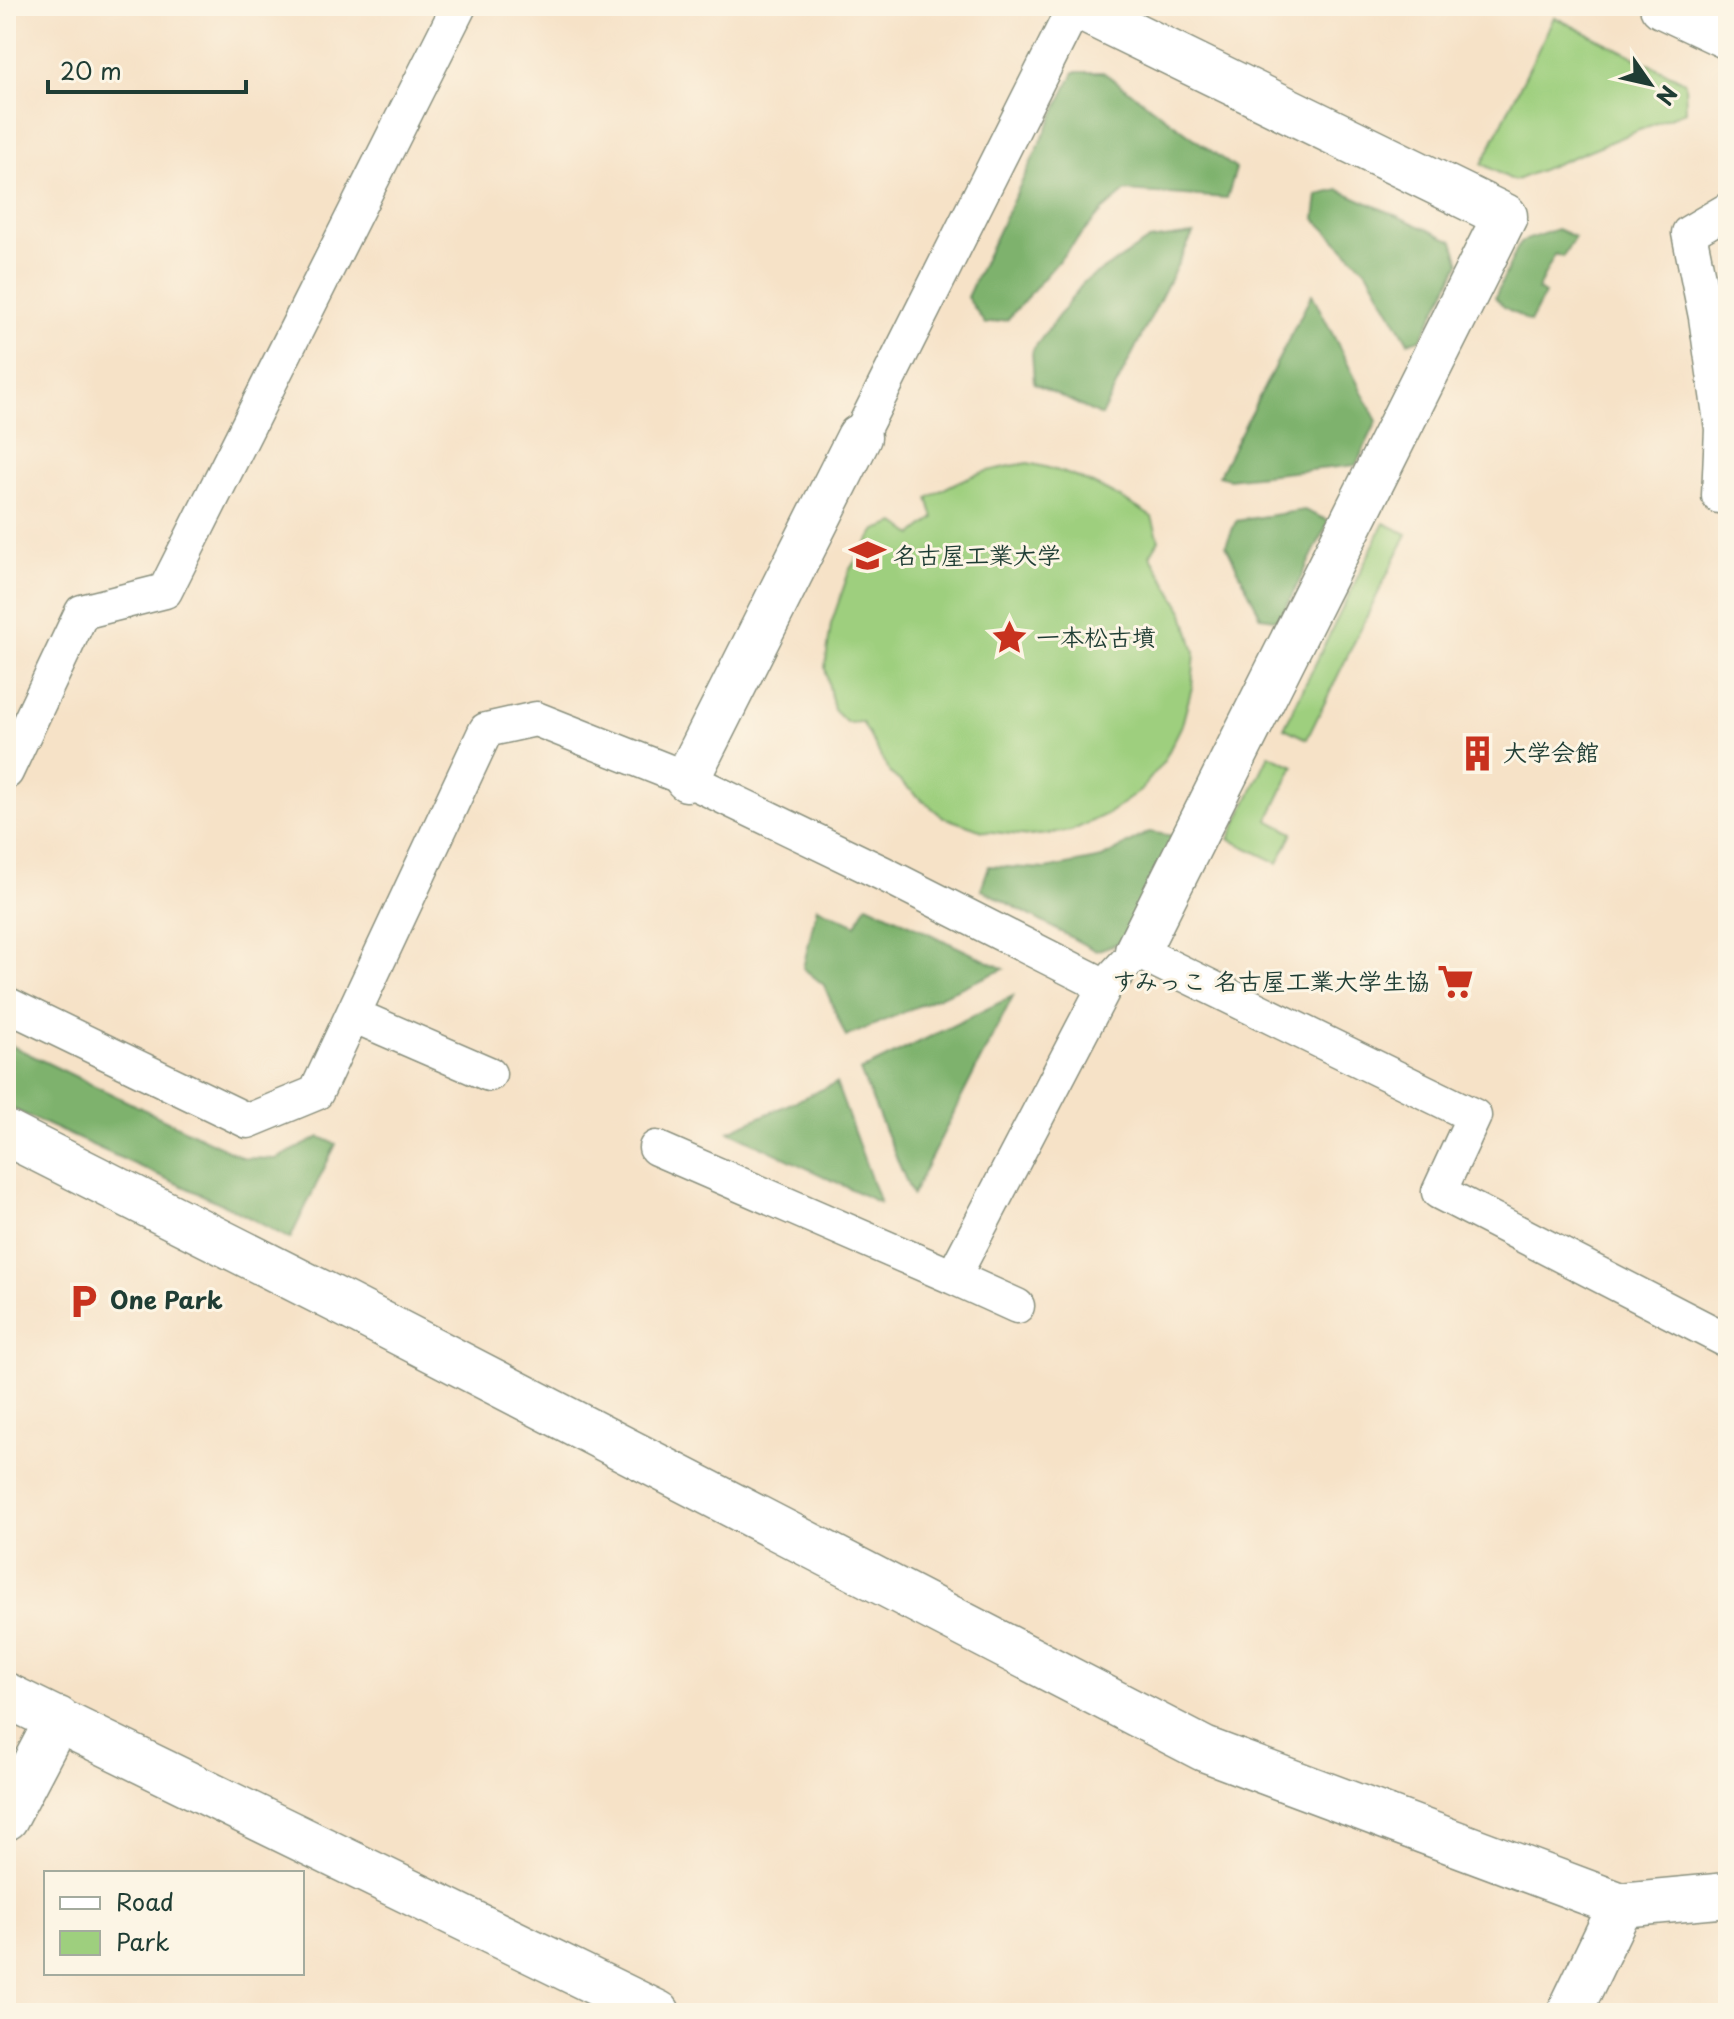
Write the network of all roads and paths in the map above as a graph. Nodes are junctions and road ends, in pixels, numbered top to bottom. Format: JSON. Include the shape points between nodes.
{"nodes":[{"id":1,"x":459,"y":6,"type":"edge"},
{"id":2,"x":1075,"y":6,"type":"edge"},
{"id":3,"x":1662,"y":6,"type":"edge"},
{"id":4,"x":1728,"y":37,"type":"edge"},
{"id":5,"x":1728,"y":210,"type":"edge"},
{"id":6,"x":859,"y":437,"type":"joint"},
{"id":7,"x":1719,"y":496,"type":"dead end"},
{"id":8,"x":6,"y":772,"type":"edge"},
{"id":9,"x":687,"y":779,"type":"junction"},
{"id":10,"x":1137,"y":951,"type":"junction"},
{"id":11,"x":1105,"y":986,"type":"junction"},
{"id":12,"x":6,"y":1004,"type":"edge"},
{"id":13,"x":353,"y":1015,"type":"junction"},
{"id":14,"x":489,"y":1074,"type":"dead end"},
{"id":15,"x":6,"y":1133,"type":"edge"},
{"id":16,"x":656,"y":1148,"type":"dead end"},
{"id":17,"x":953,"y":1277,"type":"junction"},
{"id":18,"x":1017,"y":1306,"type":"dead end"},
{"id":19,"x":1728,"y":1341,"type":"edge"},
{"id":20,"x":6,"y":1695,"type":"edge"},
{"id":21,"x":58,"y":1719,"type":"junction"},
{"id":22,"x":6,"y":1818,"type":"edge"},
{"id":23,"x":1728,"y":1895,"type":"edge"},
{"id":24,"x":1621,"y":1905,"type":"junction"},
{"id":25,"x":658,"y":2013,"type":"edge"},
{"id":26,"x":1569,"y":2013,"type":"edge"}],
"edges":[{"from":1,"to":8,"type":"lane","via":[[165,591],[82,612]]},
{"from":2,"to":6,"type":"lane"},
{"from":2,"to":10,"type":"street","via":[[1505,216]]},
{"from":3,"to":4,"type":"street"},
{"from":5,"to":7,"type":"lane","via":[[1689,233],[1722,429]]},
{"from":6,"to":9,"type":"street"},
{"from":9,"to":11,"type":"lane"},
{"from":9,"to":13,"type":"lane","via":[[536,719],[486,730]]},
{"from":10,"to":11,"type":"lane"},
{"from":10,"to":19,"type":"lane","via":[[1474,1116],[1439,1192]]},
{"from":11,"to":17,"type":"lane"},
{"from":12,"to":13,"type":"lane","via":[[248,1121],[316,1093]]},
{"from":13,"to":14,"type":"lane"},
{"from":15,"to":24,"type":"street","via":[[1204,1749]]},
{"from":16,"to":17,"type":"lane"},
{"from":17,"to":18,"type":"lane"},
{"from":20,"to":21,"type":"street"},
{"from":21,"to":22,"type":"street"},
{"from":21,"to":25,"type":"street"},
{"from":23,"to":24,"type":"street"},
{"from":24,"to":26,"type":"street"}]}
